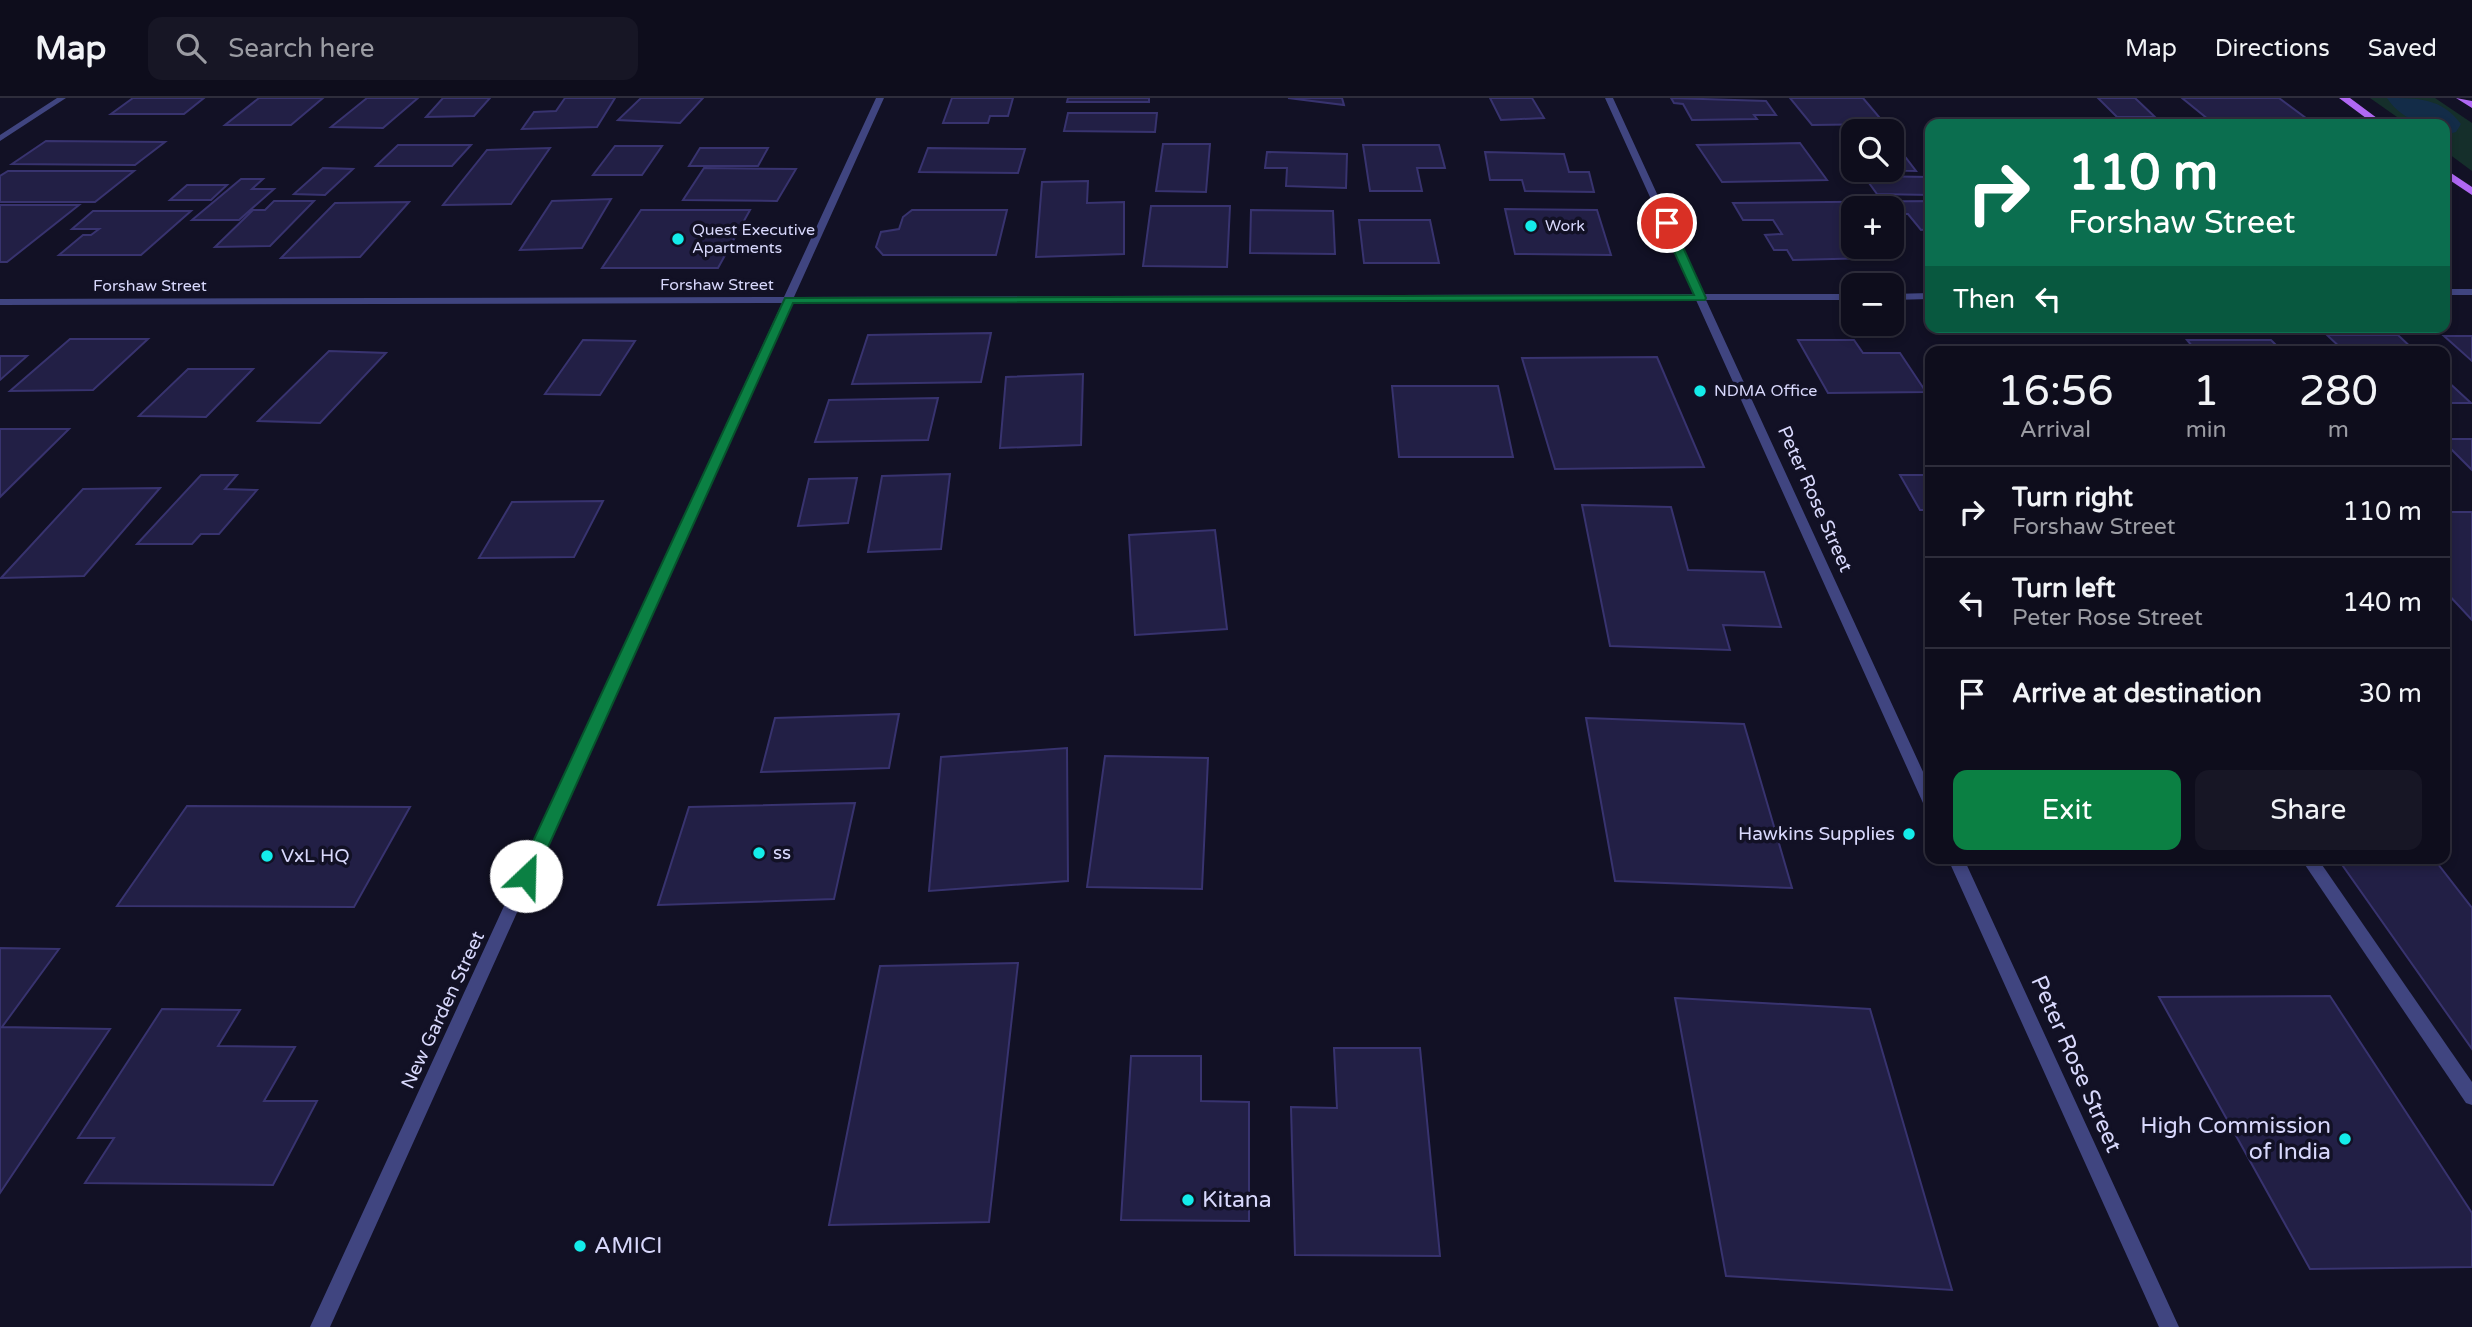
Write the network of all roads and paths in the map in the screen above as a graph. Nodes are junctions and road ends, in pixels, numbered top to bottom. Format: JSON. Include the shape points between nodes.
{"nodes":[{"id":1,"x":62,"y":98,"type":"edge"},
{"id":2,"x":880,"y":98,"type":"edge"},
{"id":3,"x":1609,"y":98,"type":"edge"},
{"id":4,"x":2344,"y":98,"type":"edge"},
{"id":5,"x":2461,"y":98,"type":"edge"},
{"id":6,"x":2472,"y":105,"type":"edge"},
{"id":7,"x":2373,"y":119,"type":"edge"},
{"id":8,"x":0,"y":139,"type":"edge"},
{"id":9,"x":2450,"y":176,"type":"edge"},
{"id":10,"x":2472,"y":192,"type":"edge"},
{"id":11,"x":2450,"y":292,"type":"edge"},
{"id":12,"x":2472,"y":292,"type":"edge"},
{"id":13,"x":1925,"y":296,"type":"edge"},
{"id":14,"x":1841,"y":297,"type":"edge"},
{"id":15,"x":1904,"y":297,"type":"edge"},
{"id":16,"x":1701,"y":298,"type":"junction"},
{"id":17,"x":789,"y":300,"type":"junction"},
{"id":18,"x":0,"y":302,"type":"edge"},
{"id":19,"x":1925,"y":792,"type":"edge"},
{"id":20,"x":1958,"y":864,"type":"edge"},
{"id":21,"x":2312,"y":864,"type":"edge"},
{"id":22,"x":2472,"y":1097,"type":"edge"},
{"id":23,"x":320,"y":1327,"type":"edge"},
{"id":24,"x":2169,"y":1327,"type":"edge"}],
"edges":[{"from":1,"to":8,"type":"street"},
{"from":2,"to":17,"type":"street","name":"New Garden Street"},
{"from":3,"to":16,"type":"street","name":"Peter Rose Street"},
{"from":4,"to":7,"type":"main road"},
{"from":5,"to":6,"type":"main road"},
{"from":9,"to":10,"type":"main road"},
{"from":11,"to":12,"type":"street"},
{"from":13,"to":15,"type":"street"},
{"from":14,"to":16,"type":"street","name":"Forshaw Street"},
{"from":16,"to":17,"type":"street","name":"Forshaw Street"},
{"from":16,"to":19,"type":"street","name":"Peter Rose Street"},
{"from":17,"to":18,"type":"street","name":"Forshaw Street"},
{"from":17,"to":23,"type":"street","name":"New Garden Street"},
{"from":20,"to":24,"type":"street","name":"Peter Rose Street"},
{"from":21,"to":22,"type":"street"}]}
